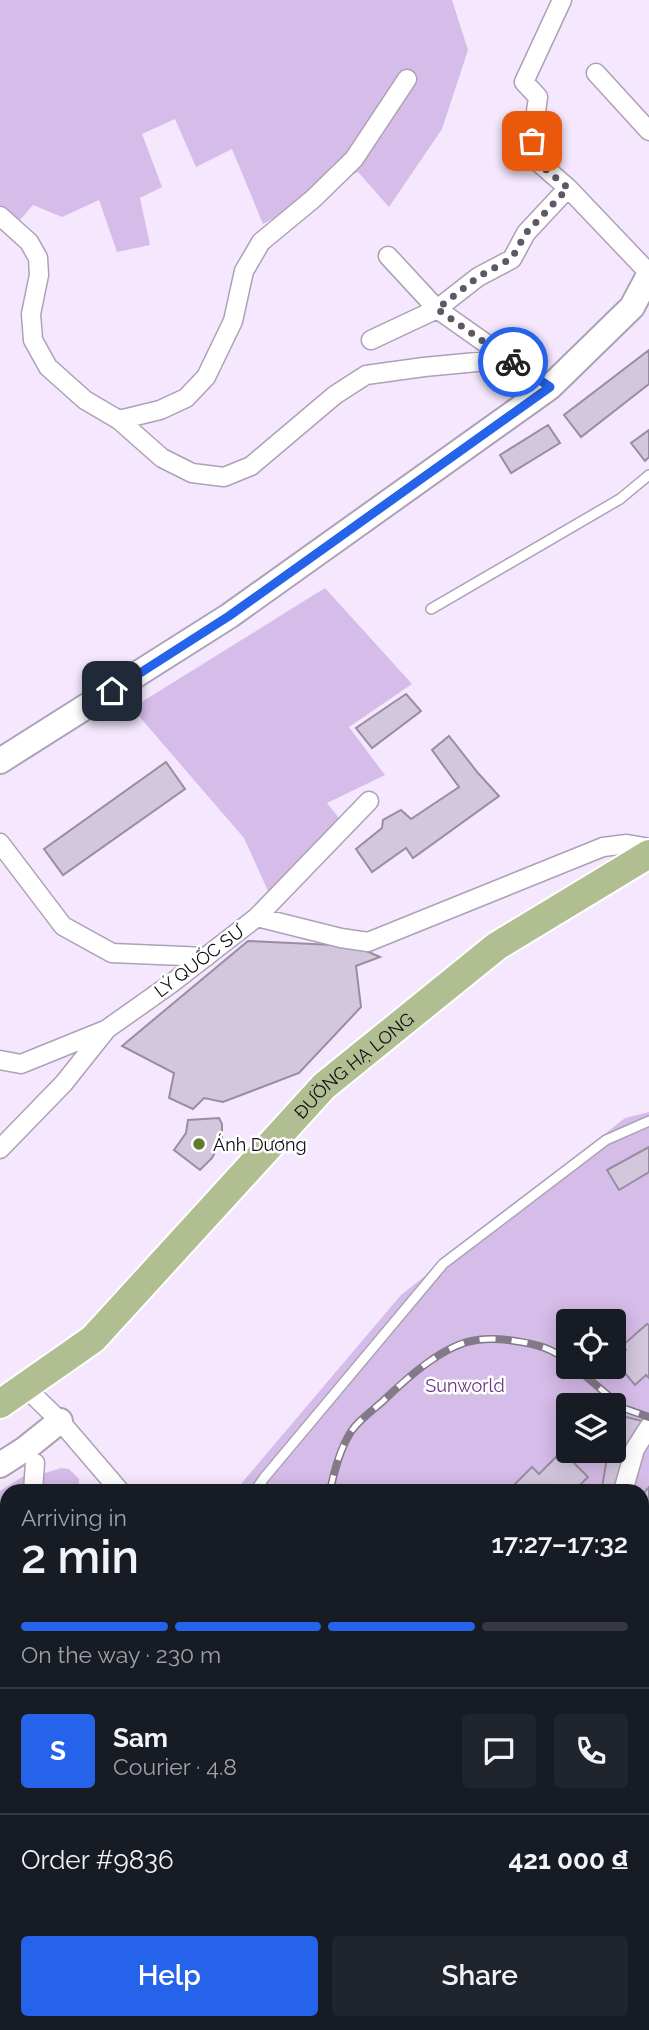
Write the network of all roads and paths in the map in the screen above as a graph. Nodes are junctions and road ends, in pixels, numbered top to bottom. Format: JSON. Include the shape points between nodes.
{"nodes":[{"id":1,"x":562,"y":0,"type":"edge"},
{"id":2,"x":596,"y":73,"type":"dead end"},
{"id":3,"x":407,"y":79,"type":"dead end"},
{"id":4,"x":649,"y":131,"type":"edge"},
{"id":5,"x":568,"y":188,"type":"junction"},
{"id":6,"x":0,"y":216,"type":"edge"},
{"id":7,"x":388,"y":256,"type":"dead end"},
{"id":8,"x":649,"y":274,"type":"edge"},
{"id":9,"x":437,"y":309,"type":"junction"},
{"id":10,"x":371,"y":340,"type":"dead end"},
{"id":11,"x":508,"y":359,"type":"junction"},
{"id":12,"x":550,"y":387,"type":"junction"},
{"id":13,"x":119,"y":420,"type":"junction"},
{"id":14,"x":649,"y":475,"type":"edge"},
{"id":15,"x":431,"y":609,"type":"dead end"},
{"id":16,"x":0,"y":761,"type":"edge"},
{"id":17,"x":369,"y":801,"type":"dead end"},
{"id":18,"x":0,"y":843,"type":"edge"},
{"id":19,"x":649,"y":848,"type":"edge"},
{"id":20,"x":649,"y":854,"type":"edge"},
{"id":21,"x":257,"y":917,"type":"junction"},
{"id":22,"x":206,"y":957,"type":"junction"},
{"id":23,"x":107,"y":1029,"type":"junction"},
{"id":24,"x":0,"y":1060,"type":"edge"},
{"id":25,"x":649,"y":1121,"type":"edge"},
{"id":26,"x":0,"y":1149,"type":"edge"},
{"id":27,"x":25,"y":1387,"type":"junction"},
{"id":28,"x":0,"y":1405,"type":"edge"},
{"id":29,"x":60,"y":1421,"type":"junction"},
{"id":30,"x":649,"y":1426,"type":"edge"},
{"id":31,"x":35,"y":1463,"type":"dead end"},
{"id":32,"x":0,"y":1465,"type":"edge"},
{"id":33,"x":34,"y":1484,"type":"edge"},
{"id":34,"x":114,"y":1484,"type":"edge"},
{"id":35,"x":260,"y":1484,"type":"edge"},
{"id":36,"x":625,"y":1484,"type":"edge"}],
"edges":[{"from":1,"to":5,"type":"street","via":[[524,82],[538,97],[532,141],[537,162]]},
{"from":2,"to":4,"type":"street"},
{"from":3,"to":13,"type":"street","via":[[354,159],[261,242],[244,271],[233,321],[206,377],[186,398]]},
{"from":5,"to":8,"type":"street"},
{"from":5,"to":9,"type":"street","via":[[526,233],[512,258]]},
{"from":6,"to":13,"type":"street","via":[[29,242],[38,258],[31,314],[33,340],[48,366],[85,400]]},
{"from":7,"to":9,"type":"street"},
{"from":8,"to":12,"type":"main road","via":[[632,307]]},
{"from":9,"to":10,"type":"street"},
{"from":9,"to":11,"type":"street"},
{"from":11,"to":12,"type":"street"},
{"from":11,"to":13,"type":"street","via":[[366,375],[335,395],[251,466],[224,477],[192,473],[162,458]]},
{"from":12,"to":16,"type":"main road","via":[[229,616]]},
{"from":14,"to":15,"type":"lane","via":[[620,499]]},
{"from":17,"to":21,"type":"street"},
{"from":18,"to":22,"type":"street","via":[[63,926],[112,953]]},
{"from":19,"to":21,"type":"street","name":"LÝ QUỐC SƯ","via":[[627,844],[603,847],[368,942]]},
{"from":20,"to":27,"type":"main road","name":"ĐƯỜNG HẠ LONG","via":[[497,946],[324,1086],[93,1339]]},
{"from":21,"to":22,"type":"street","name":"LÝ QUỐC SƯ"},
{"from":22,"to":23,"type":"street","name":"LÝ QUỐC SƯ"},
{"from":23,"to":24,"type":"street","via":[[20,1064]]},
{"from":23,"to":26,"type":"street","name":"LÝ QUỐC SƯ","via":[[64,1083]]},
{"from":25,"to":35,"type":"lane","via":[[606,1140],[443,1264]]},
{"from":27,"to":28,"type":"main road","name":"ĐƯỜNG HẠ LONG"},
{"from":27,"to":29,"type":"street"},
{"from":29,"to":32,"type":"main road"},
{"from":29,"to":34,"type":"street"},
{"from":30,"to":36,"type":"street","via":[[635,1449]]},
{"from":31,"to":33,"type":"street"}]}
